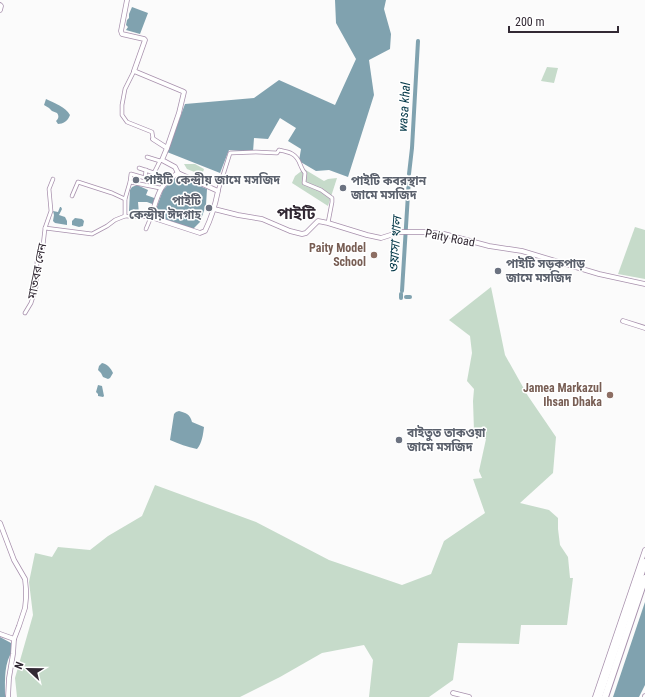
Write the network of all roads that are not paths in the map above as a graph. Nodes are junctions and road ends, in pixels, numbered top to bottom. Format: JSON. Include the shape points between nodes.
{"nodes":[{"id":1,"x":127,"y":0,"type":"edge"},
{"id":2,"x":134,"y":71,"type":"junction"},
{"id":3,"x":153,"y":140,"type":"joint"},
{"id":4,"x":167,"y":148,"type":"junction"},
{"id":5,"x":147,"y":157,"type":"dead end"},
{"id":6,"x":161,"y":161,"type":"junction"},
{"id":7,"x":139,"y":168,"type":"dead end"},
{"id":8,"x":146,"y":170,"type":"junction"},
{"id":9,"x":178,"y":173,"type":"junction"},
{"id":10,"x":53,"y":179,"type":"dead end"},
{"id":11,"x":130,"y":182,"type":"junction"},
{"id":12,"x":160,"y":188,"type":"junction"},
{"id":13,"x":218,"y":191,"type":"junction"},
{"id":14,"x":72,"y":196,"type":"dead end"},
{"id":15,"x":125,"y":199,"type":"junction"},
{"id":16,"x":214,"y":209,"type":"junction"},
{"id":17,"x":125,"y":216,"type":"junction"},
{"id":18,"x":151,"y":217,"type":"junction"},
{"id":19,"x":328,"y":223,"type":"junction"},
{"id":20,"x":45,"y":228,"type":"junction"},
{"id":21,"x":146,"y":229,"type":"dead end"},
{"id":22,"x":645,"y":284,"type":"edge"},
{"id":23,"x":25,"y":313,"type":"dead end"},
{"id":24,"x":623,"y":321,"type":"dead end"},
{"id":25,"x":645,"y":328,"type":"edge"},
{"id":26,"x":0,"y":524,"type":"edge"},
{"id":27,"x":645,"y":550,"type":"edge"},
{"id":28,"x":645,"y":562,"type":"edge"},
{"id":29,"x":645,"y":578,"type":"edge"},
{"id":30,"x":0,"y":634,"type":"edge"},
{"id":31,"x":14,"y":640,"type":"junction"},
{"id":32,"x":453,"y":692,"type":"dead end"},
{"id":33,"x":8,"y":697,"type":"edge"},
{"id":34,"x":469,"y":697,"type":"edge"},
{"id":35,"x":595,"y":697,"type":"edge"},
{"id":36,"x":599,"y":697,"type":"edge"},
{"id":37,"x":605,"y":697,"type":"edge"}],
"edges":[{"from":1,"to":2,"type":"street","via":[[122,34],[145,40]]},
{"from":2,"to":3,"type":"street","via":[[125,89],[122,115],[127,122],[152,132]]},
{"from":2,"to":4,"type":"street","via":[[184,92]]},
{"from":3,"to":4,"type":"street"},
{"from":4,"to":6,"type":"street"},
{"from":5,"to":6,"type":"street"},
{"from":6,"to":8,"type":"street","via":[[154,174]]},
{"from":6,"to":9,"type":"street","via":[[175,167]]},
{"from":7,"to":8,"type":"street"},
{"from":8,"to":11,"type":"street","via":[[145,178],[131,174]]},
{"from":9,"to":12,"type":"street","via":[[170,177]]},
{"from":9,"to":13,"type":"street"},
{"from":10,"to":20,"type":"street","name":"মাতবর লেন","via":[[50,189],[51,211]]},
{"from":11,"to":12,"type":"street"},
{"from":11,"to":15,"type":"street"},
{"from":12,"to":18,"type":"street"},
{"from":13,"to":16,"type":"street"},
{"from":13,"to":19,"type":"street","via":[[230,154],[277,153],[279,150],[290,152],[305,172],[304,183],[332,198]]},
{"from":14,"to":15,"type":"street","via":[[78,182]]},
{"from":15,"to":17,"type":"street"},
{"from":16,"to":18,"type":"street","via":[[205,231],[200,233]]},
{"from":16,"to":19,"type":"street","via":[[262,219],[302,234],[318,220]]},
{"from":17,"to":18,"type":"street"},
{"from":17,"to":20,"type":"street","name":"মাতবর লেন","via":[[92,234]]},
{"from":18,"to":21,"type":"street"},
{"from":19,"to":22,"type":"street","name":"Paity Road","via":[[381,238],[400,232],[444,234],[489,246],[522,251],[599,274]]},
{"from":20,"to":23,"type":"street","name":"মাতবর লেন","via":[[43,246],[37,262],[36,287],[32,303]]},
{"from":24,"to":25,"type":"street"},
{"from":26,"to":31,"type":"street","via":[[14,560],[25,579],[26,598]]},
{"from":27,"to":35,"type":"street"},
{"from":28,"to":36,"type":"main road"},
{"from":29,"to":37,"type":"main road"},
{"from":30,"to":31,"type":"street"},
{"from":31,"to":33,"type":"street"},
{"from":32,"to":34,"type":"street"}]}
